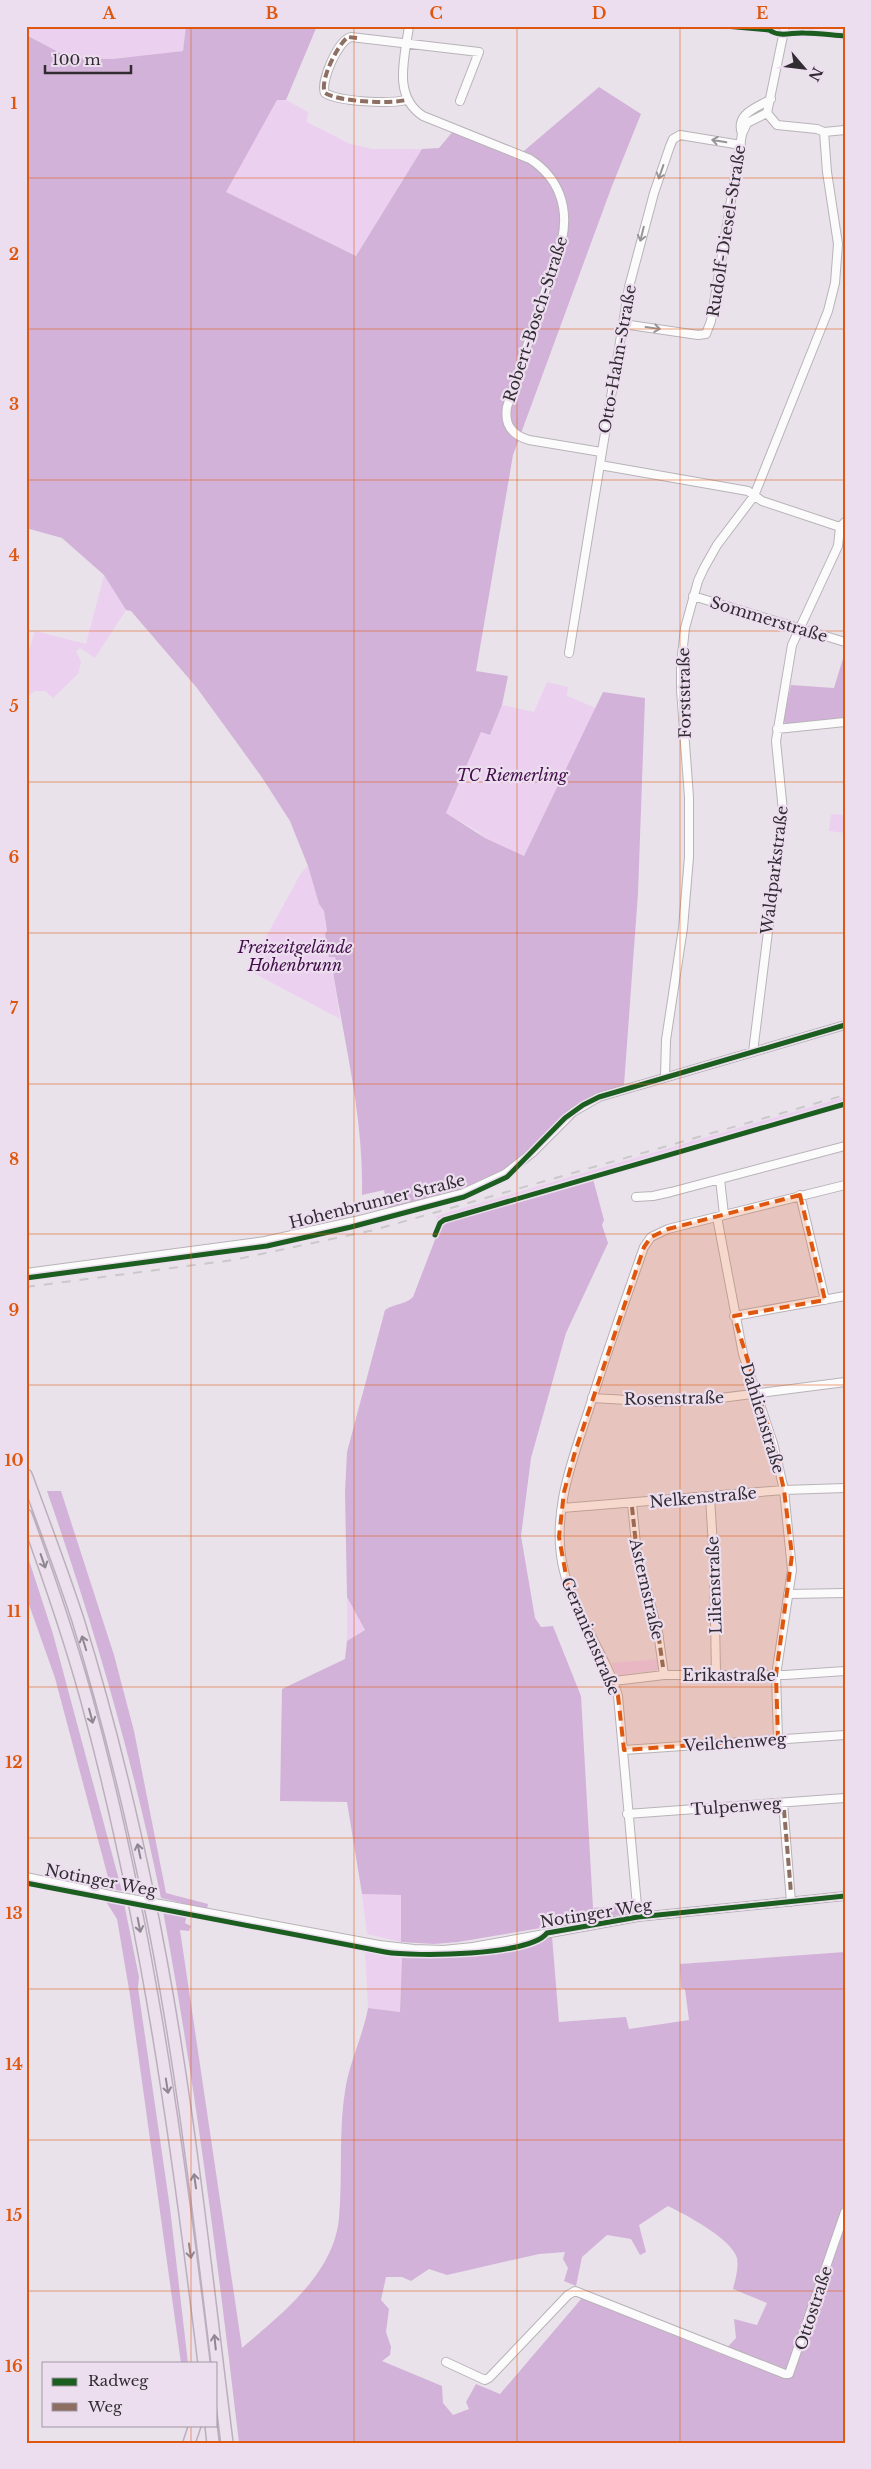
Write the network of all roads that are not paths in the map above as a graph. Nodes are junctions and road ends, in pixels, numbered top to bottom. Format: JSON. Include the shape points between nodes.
{"nodes":[{"id":1,"x":409,"y":26,"type":"edge"},
{"id":2,"x":785,"y":26,"type":"edge"},
{"id":3,"x":815,"y":26,"type":"edge"},
{"id":4,"x":845,"y":28,"type":"edge"},
{"id":5,"x":407,"y":43,"type":"junction"},
{"id":6,"x":771,"y":99,"type":"junction"},
{"id":7,"x":406,"y":100,"type":"junction"},
{"id":8,"x":460,"y":101,"type":"dead end"},
{"id":9,"x":767,"y":113,"type":"junction"},
{"id":10,"x":845,"y":130,"type":"edge"},
{"id":11,"x":824,"y":132,"type":"junction"},
{"id":12,"x":742,"y":134,"type":"junction"},
{"id":13,"x":740,"y":145,"type":"junction"},
{"id":14,"x":623,"y":324,"type":"junction"},
{"id":15,"x":601,"y":452,"type":"junction"},
{"id":16,"x":600,"y":465,"type":"junction"},
{"id":17,"x":754,"y":496,"type":"junction"},
{"id":18,"x":842,"y":524,"type":"edge"},
{"id":19,"x":693,"y":596,"type":"junction"},
{"id":20,"x":800,"y":627,"type":"junction"},
{"id":21,"x":845,"y":642,"type":"edge"},
{"id":22,"x":568,"y":653,"type":"dead end"},
{"id":23,"x":845,"y":722,"type":"edge"},
{"id":24,"x":777,"y":730,"type":"junction"},
{"id":25,"x":845,"y":1025,"type":"edge"},
{"id":26,"x":753,"y":1052,"type":"junction"},
{"id":27,"x":665,"y":1077,"type":"junction"},
{"id":28,"x":845,"y":1146,"type":"edge"},
{"id":29,"x":720,"y":1179,"type":"junction"},
{"id":30,"x":845,"y":1184,"type":"edge"},
{"id":31,"x":800,"y":1195,"type":"junction"},
{"id":32,"x":636,"y":1197,"type":"dead end"},
{"id":33,"x":720,"y":1216,"type":"junction"},
{"id":34,"x":26,"y":1273,"type":"edge"},
{"id":35,"x":845,"y":1296,"type":"edge"},
{"id":36,"x":825,"y":1300,"type":"junction"},
{"id":37,"x":734,"y":1316,"type":"junction"},
{"id":38,"x":845,"y":1382,"type":"edge"},
{"id":39,"x":756,"y":1394,"type":"junction"},
{"id":40,"x":592,"y":1398,"type":"junction"},
{"id":41,"x":26,"y":1474,"type":"edge"},
{"id":42,"x":845,"y":1488,"type":"edge"},
{"id":43,"x":784,"y":1490,"type":"junction"},
{"id":44,"x":710,"y":1496,"type":"junction"},
{"id":45,"x":632,"y":1502,"type":"junction"},
{"id":46,"x":562,"y":1508,"type":"junction"},
{"id":47,"x":26,"y":1515,"type":"edge"},
{"id":48,"x":845,"y":1593,"type":"edge"},
{"id":49,"x":788,"y":1594,"type":"junction"},
{"id":50,"x":845,"y":1671,"type":"edge"},
{"id":51,"x":716,"y":1674,"type":"junction"},
{"id":52,"x":664,"y":1675,"type":"junction"},
{"id":53,"x":776,"y":1675,"type":"junction"},
{"id":54,"x":614,"y":1681,"type":"junction"},
{"id":55,"x":845,"y":1734,"type":"edge"},
{"id":56,"x":778,"y":1739,"type":"junction"},
{"id":57,"x":624,"y":1750,"type":"junction"},
{"id":58,"x":845,"y":1798,"type":"edge"},
{"id":59,"x":783,"y":1803,"type":"junction"},
{"id":60,"x":627,"y":1814,"type":"junction"},
{"id":61,"x":26,"y":1877,"type":"edge"},
{"id":62,"x":845,"y":1896,"type":"edge"},
{"id":63,"x":792,"y":1902,"type":"junction"},
{"id":64,"x":638,"y":1917,"type":"junction"},
{"id":65,"x":845,"y":2212,"type":"edge"},
{"id":66,"x":204,"y":2362,"type":"edge"},
{"id":67,"x":217,"y":2362,"type":"edge"},
{"id":68,"x":446,"y":2362,"type":"dead end"},
{"id":69,"x":218,"y":2370,"type":"edge"},
{"id":70,"x":195,"y":2426,"type":"edge"},
{"id":71,"x":211,"y":2426,"type":"edge"},
{"id":72,"x":189,"y":2443,"type":"edge"},
{"id":73,"x":213,"y":2443,"type":"edge"},
{"id":74,"x":227,"y":2443,"type":"edge"}],
"edges":[{"from":1,"to":5,"type":"street"},
{"from":2,"to":6,"type":"street"},
{"from":3,"to":4,"type":"main road"},
{"from":5,"to":7,"type":"street","via":[[403,87]]},
{"from":5,"to":7,"type":"street","via":[[348,37],[337,50],[323,89],[335,97],[391,103]]},
{"from":5,"to":8,"type":"street","via":[[480,52]]},
{"from":6,"to":9,"type":"street"},
{"from":6,"to":12,"type":"street","name":"Rudolf-Diesel-Straße","via":[[742,117],[739,125]]},
{"from":7,"to":15,"type":"street","name":"Robert-Bosch-Straße","via":[[423,116],[530,159],[558,188],[565,212],[562,240],[507,407],[506,421],[513,433],[523,438]]},
{"from":9,"to":11,"type":"street","via":[[777,124]]},
{"from":9,"to":12,"type":"street","name":"Rudolf-Diesel-Straße","via":[[747,123]]},
{"from":10,"to":11,"type":"street"},
{"from":11,"to":17,"type":"street","name":"Forststraße","via":[[838,244],[835,283],[827,316]]},
{"from":12,"to":13,"type":"street","name":"Rudolf-Diesel-Straße"},
{"from":13,"to":14,"type":"street","name":"Otto-Hahn-Straße","one_way":true,"via":[[680,135],[673,139],[644,227]]},
{"from":14,"to":13,"type":"street","name":"Rudolf-Diesel-Straße","one_way":true,"via":[[706,334]]},
{"from":14,"to":15,"type":"street","name":"Otto-Hahn-Straße"},
{"from":15,"to":16,"type":"street","name":"Otto-Hahn-Straße"},
{"from":16,"to":17,"type":"street","via":[[748,491]]},
{"from":16,"to":22,"type":"street","name":"Otto-Hahn-Straße"},
{"from":17,"to":18,"type":"street"},
{"from":17,"to":19,"type":"street","name":"Forststraße","via":[[710,556]]},
{"from":18,"to":20,"type":"street","name":"Waldparkstraße","via":[[838,546]]},
{"from":19,"to":20,"type":"street","name":"Sommerstraße"},
{"from":19,"to":27,"type":"street","name":"Forststraße","via":[[681,664],[689,798],[688,873],[666,1040]]},
{"from":20,"to":21,"type":"street","name":"Sommerstraße"},
{"from":20,"to":24,"type":"street","name":"Waldparkstraße","via":[[792,645]]},
{"from":23,"to":24,"type":"street"},
{"from":24,"to":26,"type":"street","name":"Waldparkstraße","via":[[782,811]]},
{"from":25,"to":26,"type":"street","name":"Hohenbrunner Straße"},
{"from":26,"to":27,"type":"street","name":"Hohenbrunner Straße"},
{"from":27,"to":34,"type":"street","name":"Hohenbrunner Straße","via":[[599,1097],[583,1106],[521,1162],[493,1181],[464,1193],[265,1241]]},
{"from":28,"to":29,"type":"street"},
{"from":29,"to":32,"type":"street","via":[[653,1196]]},
{"from":29,"to":33,"type":"street","name":"Dahlienstraße"},
{"from":30,"to":31,"type":"street"},
{"from":31,"to":33,"type":"street"},
{"from":31,"to":36,"type":"street"},
{"from":33,"to":37,"type":"street","name":"Dahlienstraße"},
{"from":33,"to":40,"type":"street","name":"Geranienstraße","via":[[657,1234],[644,1247]]},
{"from":35,"to":36,"type":"street"},
{"from":36,"to":37,"type":"street"},
{"from":37,"to":39,"type":"street","name":"Dahlienstraße"},
{"from":38,"to":39,"type":"street","name":"Rosenstraße"},
{"from":39,"to":40,"type":"street","name":"Rosenstraße","via":[[668,1402]]},
{"from":39,"to":43,"type":"street","name":"Dahlienstraße","via":[[773,1443]]},
{"from":40,"to":46,"type":"street","name":"Geranienstraße"},
{"from":67,"to":41,"type":"highway","one_way":true,"via":[[186,2111],[148,1895],[99,1694],[77,1619]]},
{"from":42,"to":43,"type":"street","name":"Nelkenstraße"},
{"from":43,"to":44,"type":"street","name":"Nelkenstraße"},
{"from":43,"to":49,"type":"street","name":"Dahlienstraße","via":[[792,1555]]},
{"from":44,"to":45,"type":"street","name":"Nelkenstraße"},
{"from":44,"to":51,"type":"street","name":"Lilienstraße"},
{"from":45,"to":46,"type":"street","name":"Nelkenstraße"},
{"from":45,"to":52,"type":"street","name":"Asternstraße","via":[[637,1554],[658,1632]]},
{"from":46,"to":54,"type":"street","name":"Geranienstraße","via":[[559,1537],[564,1573],[582,1620]]},
{"from":47,"to":66,"type":"highway","one_way":true,"via":[[86,1696],[133,1894],[171,2113]]},
{"from":48,"to":49,"type":"street"},
{"from":49,"to":53,"type":"street","name":"Dahlienstraße"},
{"from":50,"to":53,"type":"street","name":"Erikastraße"},
{"from":51,"to":52,"type":"street","name":"Erikastraße"},
{"from":51,"to":53,"type":"street","name":"Erikastraße"},
{"from":52,"to":54,"type":"street","name":"Erikastraße"},
{"from":53,"to":56,"type":"street","name":"Dahlienstraße"},
{"from":54,"to":57,"type":"street","name":"Geranienstraße","via":[[622,1711]]},
{"from":55,"to":56,"type":"street","name":"Veilchenweg"},
{"from":56,"to":57,"type":"street","name":"Veilchenweg"},
{"from":57,"to":60,"type":"street","name":"Geranienstraße"},
{"from":58,"to":59,"type":"street","name":"Tulpenweg"},
{"from":59,"to":60,"type":"street","name":"Tulpenweg"},
{"from":59,"to":63,"type":"street"},
{"from":60,"to":64,"type":"street","name":"Geranienstraße"},
{"from":61,"to":64,"type":"street","name":"Notinger Weg","bridge":true,"via":[[414,1950],[473,1947]]},
{"from":62,"to":63,"type":"street","name":"Notinger Weg"},
{"from":63,"to":64,"type":"street","name":"Notinger Weg"},
{"from":65,"to":68,"type":"street","name":"Ottostraße","via":[[789,2374],[575,2291],[489,2378],[485,2380]]},
{"from":74,"to":69,"type":"highway","one_way":true},
{"from":70,"to":72,"type":"highway"},
{"from":71,"to":73,"type":"highway"}]}
